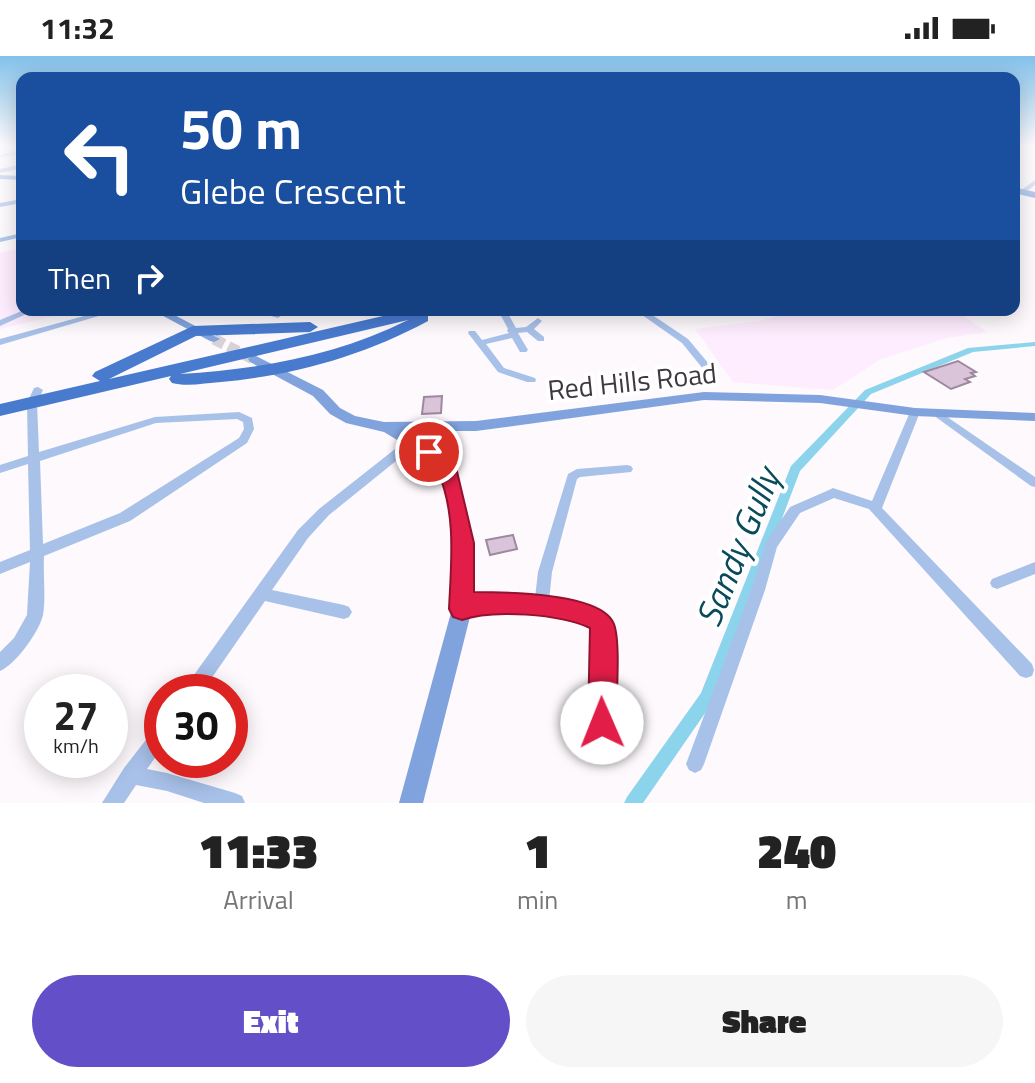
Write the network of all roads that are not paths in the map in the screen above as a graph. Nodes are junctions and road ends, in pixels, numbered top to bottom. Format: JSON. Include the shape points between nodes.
{"nodes":[{"id":1,"x":1035,"y":182,"type":"edge"},
{"id":2,"x":1024,"y":191,"type":"edge"},
{"id":3,"x":93,"y":316,"type":"edge"},
{"id":4,"x":167,"y":316,"type":"edge"},
{"id":5,"x":365,"y":316,"type":"edge"},
{"id":6,"x":403,"y":316,"type":"edge"},
{"id":7,"x":426,"y":316,"type":"edge"},
{"id":8,"x":505,"y":316,"type":"edge"},
{"id":9,"x":648,"y":316,"type":"edge"},
{"id":10,"x":538,"y":321,"type":"dead end"},
{"id":11,"x":330,"y":324,"type":"junction"},
{"id":12,"x":529,"y":329,"type":"junction"},
{"id":13,"x":193,"y":331,"type":"junction"},
{"id":14,"x":472,"y":333,"type":"dead end"},
{"id":15,"x":512,"y":333,"type":"junction"},
{"id":16,"x":214,"y":339,"type":"tunnel mouth"},
{"id":17,"x":541,"y":339,"type":"dead end"},
{"id":18,"x":0,"y":342,"type":"edge"},
{"id":19,"x":480,"y":343,"type":"junction"},
{"id":20,"x":523,"y":350,"type":"dead end"},
{"id":21,"x":253,"y":351,"type":"junction"},
{"id":22,"x":276,"y":369,"type":"junction"},
{"id":23,"x":101,"y":376,"type":"junction"},
{"id":24,"x":138,"y":379,"type":"junction"},
{"id":25,"x":531,"y":380,"type":"dead end"},
{"id":26,"x":708,"y":380,"type":"dead end"},
{"id":27,"x":35,"y":396,"type":"junction"},
{"id":28,"x":0,"y":398,"type":"edge"},
{"id":29,"x":0,"y":410,"type":"edge"},
{"id":30,"x":915,"y":412,"type":"junction"},
{"id":31,"x":937,"y":413,"type":"junction"},
{"id":32,"x":1035,"y":417,"type":"edge"},
{"id":33,"x":442,"y":433,"type":"junction"},
{"id":34,"x":414,"y":434,"type":"junction"},
{"id":35,"x":34,"y":458,"type":"junction"},
{"id":36,"x":446,"y":463,"type":"junction"},
{"id":37,"x":0,"y":469,"type":"edge"},
{"id":38,"x":627,"y":469,"type":"dead end"},
{"id":39,"x":1035,"y":483,"type":"edge"},
{"id":40,"x":874,"y":506,"type":"junction"},
{"id":41,"x":37,"y":555,"type":"junction"},
{"id":42,"x":0,"y":568,"type":"edge"},
{"id":43,"x":1035,"y":568,"type":"edge"},
{"id":44,"x":997,"y":583,"type":"dead end"},
{"id":45,"x":263,"y":594,"type":"junction"},
{"id":46,"x":541,"y":606,"type":"junction"},
{"id":47,"x":462,"y":609,"type":"junction"},
{"id":48,"x":344,"y":612,"type":"dead end"},
{"id":49,"x":0,"y":663,"type":"edge"},
{"id":50,"x":1026,"y":670,"type":"dead end"},
{"id":51,"x":205,"y":674,"type":"edge"},
{"id":52,"x":602,"y":723,"type":"dead end"},
{"id":53,"x":144,"y":757,"type":"edge"},
{"id":54,"x":695,"y":764,"type":"dead end"},
{"id":55,"x":131,"y":775,"type":"junction"},
{"id":56,"x":112,"y":803,"type":"edge"},
{"id":57,"x":235,"y":803,"type":"edge"},
{"id":58,"x":411,"y":803,"type":"edge"}],
"edges":[{"from":1,"to":2,"type":"street"},
{"from":3,"to":18,"type":"street"},
{"from":4,"to":13,"type":"main road"},
{"from":5,"to":11,"type":"highway"},
{"from":6,"to":21,"type":"highway"},
{"from":7,"to":22,"type":"highway","via":[[357,350]]},
{"from":8,"to":15,"type":"street"},
{"from":9,"to":26,"type":"street","via":[[685,341],[709,370]]},
{"from":10,"to":12,"type":"street"},
{"from":11,"to":13,"type":"highway"},
{"from":11,"to":21,"type":"highway"},
{"from":12,"to":15,"type":"street"},
{"from":12,"to":17,"type":"street"},
{"from":13,"to":16,"type":"main road"},
{"from":13,"to":23,"type":"highway"},
{"from":14,"to":19,"type":"street"},
{"from":15,"to":19,"type":"street"},
{"from":15,"to":20,"type":"street"},
{"from":19,"to":25,"type":"street","via":[[501,370]]},
{"from":21,"to":22,"type":"main road"},
{"from":21,"to":23,"type":"highway"},
{"from":21,"to":24,"type":"highway"},
{"from":22,"to":24,"type":"highway","via":[[249,375]]},
{"from":22,"to":34,"type":"main road","via":[[351,420]]},
{"from":23,"to":27,"type":"highway"},
{"from":24,"to":27,"type":"highway"},
{"from":27,"to":28,"type":"highway"},
{"from":27,"to":29,"type":"highway"},
{"from":27,"to":35,"type":"street"},
{"from":30,"to":31,"type":"main road","name":"Red Hills Road"},
{"from":30,"to":33,"type":"main road","name":"Red Hills Road","via":[[820,399],[704,396]]},
{"from":30,"to":40,"type":"street"},
{"from":31,"to":32,"type":"main road","name":"Red Hills Road"},
{"from":31,"to":39,"type":"street"},
{"from":33,"to":34,"type":"main road","name":"Red Hills Road"},
{"from":33,"to":36,"type":"main road"},
{"from":34,"to":36,"type":"main road"},
{"from":34,"to":45,"type":"street","via":[[313,522]]},
{"from":35,"to":37,"type":"street"},
{"from":35,"to":41,"type":"street"},
{"from":35,"to":41,"type":"street","via":[[155,420],[239,415],[248,420],[243,440],[226,453],[125,517]]},
{"from":36,"to":47,"type":"main road","via":[[463,543]]},
{"from":38,"to":46,"type":"street","via":[[572,477],[545,572]]},
{"from":40,"to":50,"type":"street"},
{"from":40,"to":54,"type":"street","via":[[833,493],[795,510],[771,546]]},
{"from":41,"to":42,"type":"street"},
{"from":41,"to":49,"type":"street","via":[[35,616],[20,643]]},
{"from":43,"to":44,"type":"street"},
{"from":45,"to":48,"type":"street"},
{"from":45,"to":51,"type":"street"},
{"from":46,"to":47,"type":"street","via":[[475,603]]},
{"from":46,"to":52,"type":"street","via":[[593,616],[603,627]]},
{"from":47,"to":58,"type":"main road"},
{"from":53,"to":55,"type":"street"},
{"from":55,"to":56,"type":"street"},
{"from":55,"to":57,"type":"street"}]}
